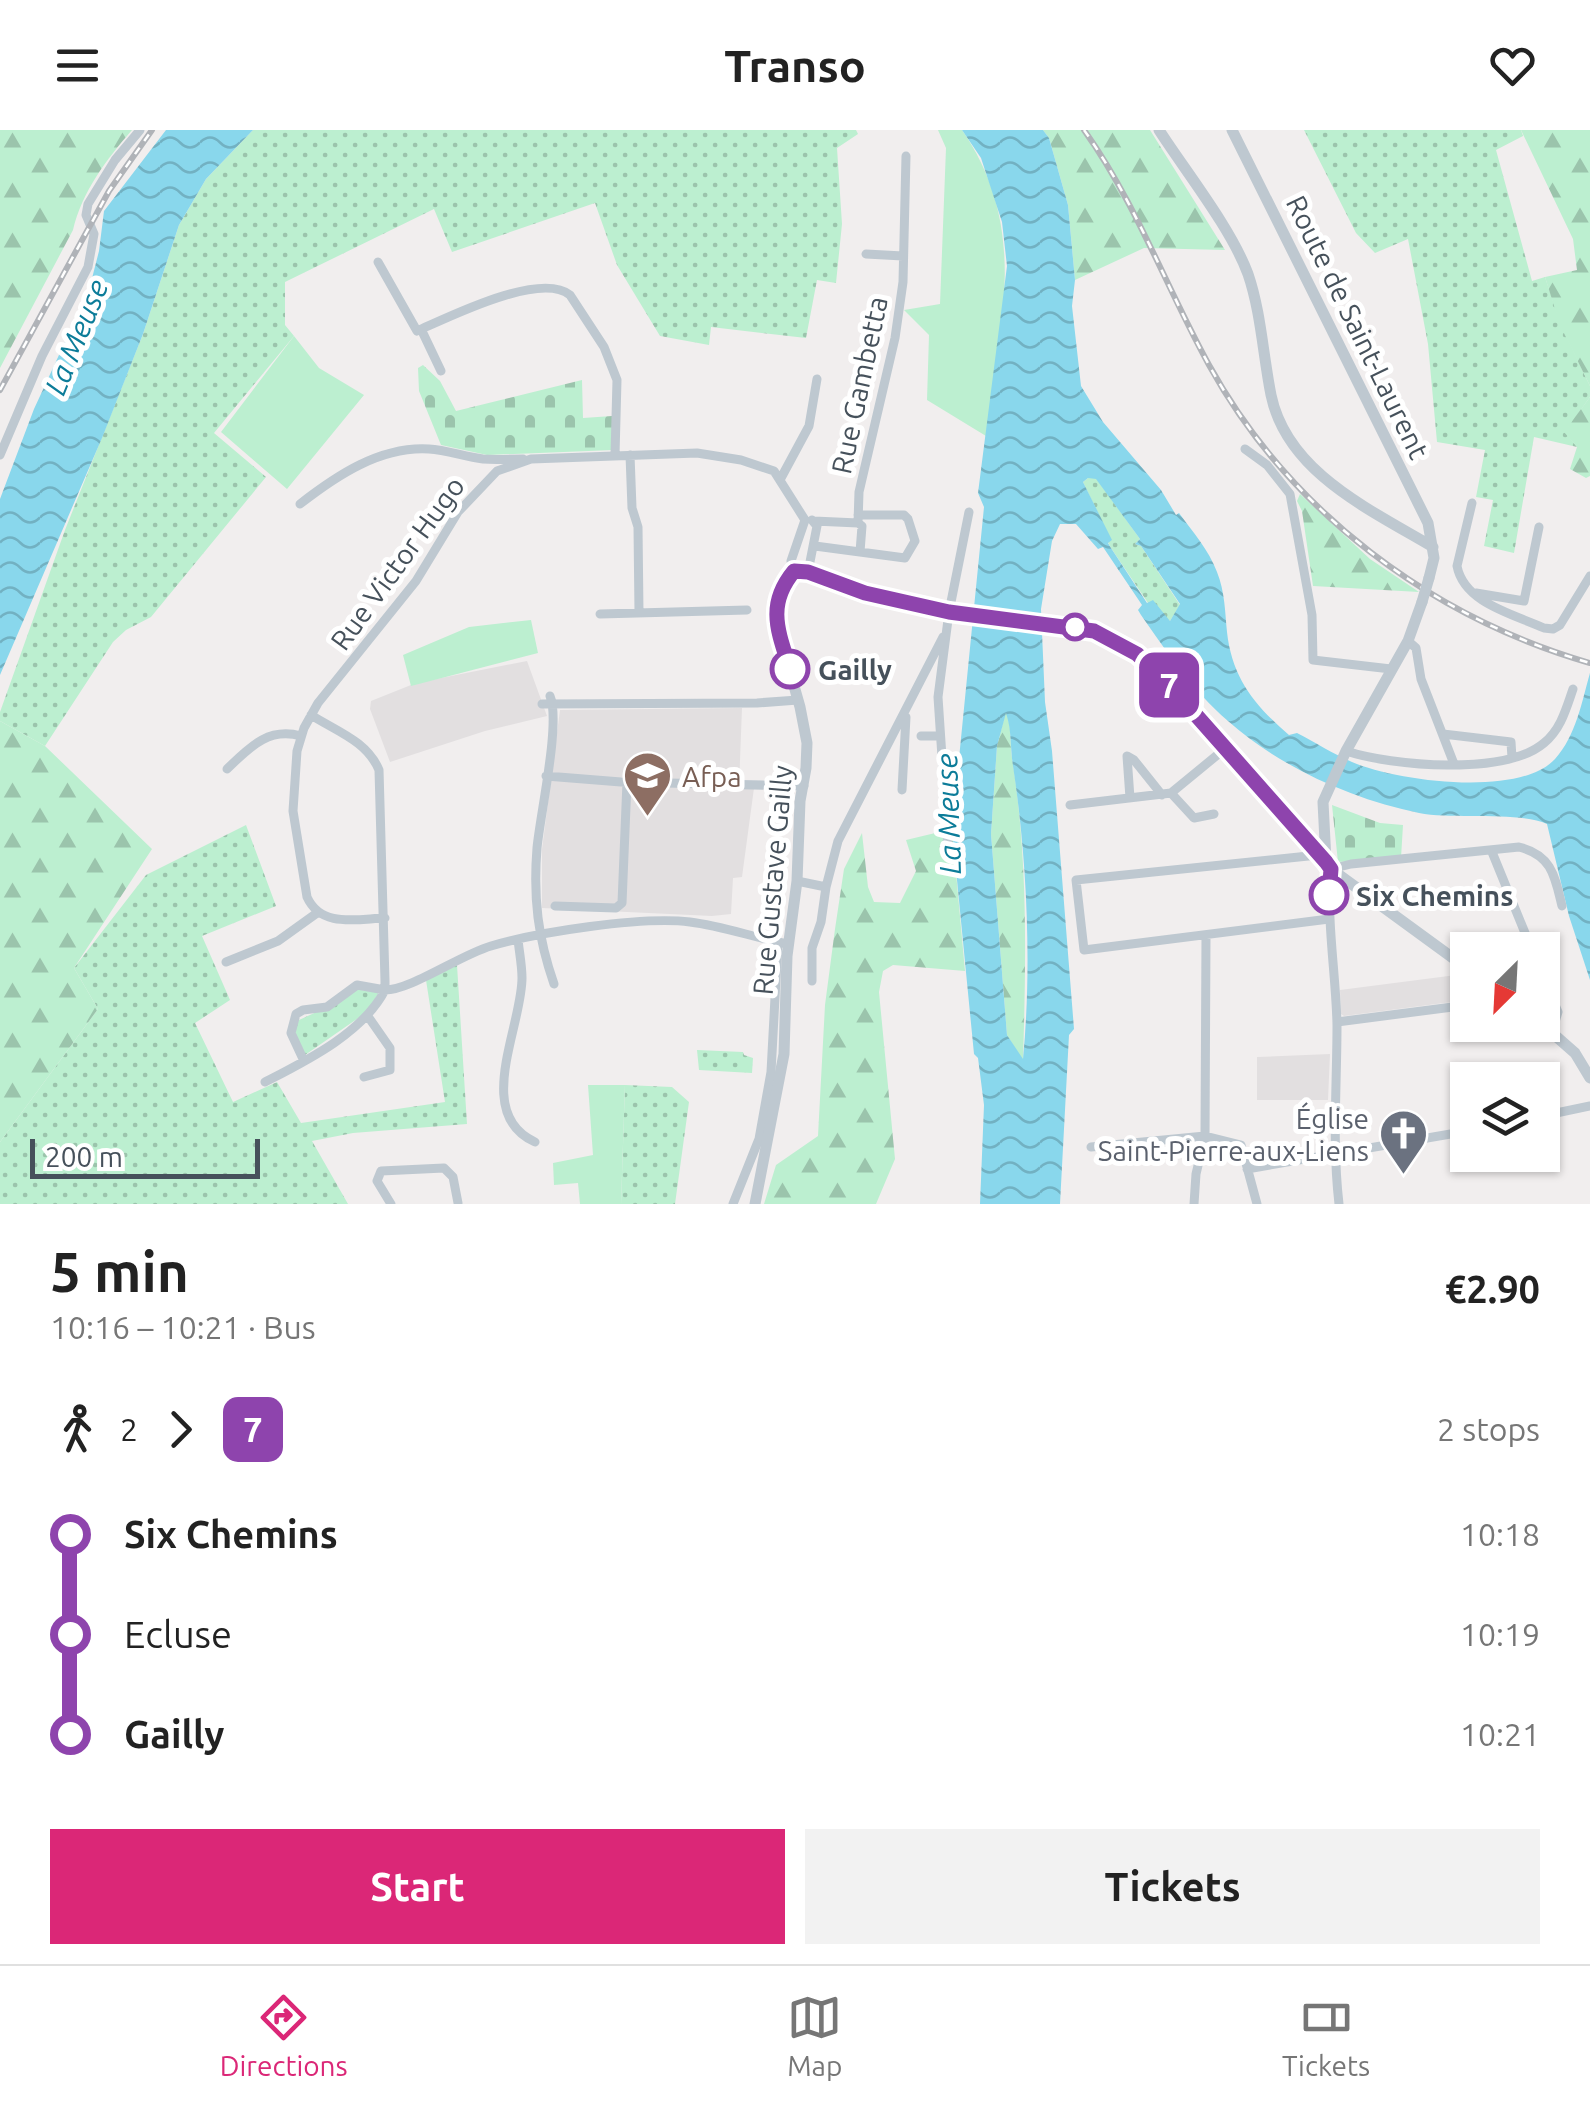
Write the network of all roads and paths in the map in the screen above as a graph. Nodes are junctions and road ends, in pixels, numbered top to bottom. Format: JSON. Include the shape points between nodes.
{"nodes":[{"id":1,"x":140,"y":130,"type":"edge"},
{"id":2,"x":1159,"y":130,"type":"edge"},
{"id":3,"x":1232,"y":130,"type":"edge"},
{"id":4,"x":906,"y":156,"type":"dead end"},
{"id":5,"x":866,"y":254,"type":"dead end"},
{"id":6,"x":904,"y":256,"type":"junction"},
{"id":7,"x":378,"y":262,"type":"dead end"},
{"id":8,"x":421,"y":330,"type":"junction"},
{"id":9,"x":441,"y":371,"type":"dead end"},
{"id":10,"x":816,"y":379,"type":"dead end"},
{"id":11,"x":1245,"y":449,"type":"dead end"},
{"id":12,"x":0,"y":455,"type":"edge"},
{"id":13,"x":615,"y":455,"type":"junction"},
{"id":14,"x":630,"y":455,"type":"junction"},
{"id":15,"x":531,"y":459,"type":"junction"},
{"id":16,"x":781,"y":478,"type":"junction"},
{"id":17,"x":1472,"y":503,"type":"dead end"},
{"id":18,"x":300,"y":504,"type":"dead end"},
{"id":19,"x":969,"y":512,"type":"dead end"},
{"id":20,"x":858,"y":519,"type":"junction"},
{"id":21,"x":809,"y":520,"type":"junction"},
{"id":22,"x":1539,"y":527,"type":"dead end"},
{"id":23,"x":814,"y":546,"type":"junction"},
{"id":24,"x":860,"y":552,"type":"junction"},
{"id":25,"x":1433,"y":553,"type":"junction"},
{"id":26,"x":1457,"y":566,"type":"junction"},
{"id":27,"x":801,"y":571,"type":"junction"},
{"id":28,"x":1590,"y":576,"type":"edge"},
{"id":29,"x":1474,"y":594,"type":"junction"},
{"id":30,"x":747,"y":610,"type":"dead end"},
{"id":31,"x":954,"y":612,"type":"junction"},
{"id":32,"x":638,"y":613,"type":"junction"},
{"id":33,"x":600,"y":614,"type":"dead end"},
{"id":34,"x":947,"y":630,"type":"junction"},
{"id":35,"x":1408,"y":642,"type":"junction"},
{"id":36,"x":1391,"y":669,"type":"junction"},
{"id":37,"x":1574,"y":689,"type":"dead end"},
{"id":38,"x":798,"y":700,"type":"junction"},
{"id":39,"x":907,"y":709,"type":"junction"},
{"id":40,"x":310,"y":715,"type":"junction"},
{"id":41,"x":1443,"y":734,"type":"junction"},
{"id":42,"x":301,"y":736,"type":"junction"},
{"id":43,"x":921,"y":736,"type":"dead end"},
{"id":44,"x":938,"y":736,"type":"junction"},
{"id":45,"x":1227,"y":747,"type":"junction"},
{"id":46,"x":1346,"y":752,"type":"junction"},
{"id":47,"x":388,"y":755,"type":"dead end"},
{"id":48,"x":1512,"y":758,"type":"junction"},
{"id":49,"x":376,"y":761,"type":"junction"},
{"id":50,"x":1454,"y":764,"type":"junction"},
{"id":51,"x":227,"y":769,"type":"dead end"},
{"id":52,"x":546,"y":776,"type":"junction"},
{"id":53,"x":626,"y":782,"type":"junction"},
{"id":54,"x":804,"y":786,"type":"junction"},
{"id":55,"x":902,"y":790,"type":"dead end"},
{"id":56,"x":1166,"y":794,"type":"junction"},
{"id":57,"x":1130,"y":798,"type":"junction"},
{"id":58,"x":1070,"y":805,"type":"dead end"},
{"id":59,"x":1214,"y":814,"type":"dead end"},
{"id":60,"x":1324,"y":816,"type":"junction"},
{"id":61,"x":1295,"y":827,"type":"junction"},
{"id":62,"x":948,"y":846,"type":"dead end"},
{"id":63,"x":1492,"y":852,"type":"junction"},
{"id":64,"x":1325,"y":862,"type":"junction"},
{"id":65,"x":797,"y":881,"type":"junction"},
{"id":66,"x":826,"y":887,"type":"junction"},
{"id":67,"x":555,"y":906,"type":"dead end"},
{"id":68,"x":1562,"y":906,"type":"dead end"},
{"id":69,"x":318,"y":913,"type":"junction"},
{"id":70,"x":385,"y":918,"type":"junction"},
{"id":71,"x":1330,"y":919,"type":"junction"},
{"id":72,"x":1525,"y":932,"type":"edge"},
{"id":73,"x":538,"y":934,"type":"junction"},
{"id":74,"x":1206,"y":935,"type":"junction"},
{"id":75,"x":518,"y":939,"type":"junction"},
{"id":76,"x":783,"y":943,"type":"junction"},
{"id":77,"x":1450,"y":956,"type":"edge"},
{"id":78,"x":226,"y":962,"type":"dead end"},
{"id":79,"x":812,"y":981,"type":"dead end"},
{"id":80,"x":554,"y":984,"type":"dead end"},
{"id":81,"x":385,"y":990,"type":"junction"},
{"id":82,"x":1450,"y":1007,"type":"edge"},
{"id":83,"x":366,"y":1015,"type":"junction"},
{"id":84,"x":1337,"y":1022,"type":"junction"},
{"id":85,"x":1560,"y":1040,"type":"edge"},
{"id":86,"x":304,"y":1061,"type":"junction"},
{"id":87,"x":364,"y":1077,"type":"dead end"},
{"id":88,"x":1590,"y":1078,"type":"edge"},
{"id":89,"x":265,"y":1082,"type":"dead end"},
{"id":90,"x":1590,"y":1106,"type":"edge"},
{"id":91,"x":1560,"y":1112,"type":"edge"},
{"id":92,"x":1450,"y":1134,"type":"edge"},
{"id":93,"x":1205,"y":1136,"type":"junction"},
{"id":94,"x":535,"y":1142,"type":"dead end"},
{"id":95,"x":1091,"y":1146,"type":"dead end"},
{"id":96,"x":1334,"y":1156,"type":"junction"},
{"id":97,"x":1247,"y":1169,"type":"junction"},
{"id":98,"x":458,"y":1203,"type":"edge"},
{"id":99,"x":391,"y":1204,"type":"edge"},
{"id":100,"x":734,"y":1204,"type":"edge"},
{"id":101,"x":755,"y":1204,"type":"edge"},
{"id":102,"x":1194,"y":1204,"type":"edge"},
{"id":103,"x":1256,"y":1204,"type":"edge"},
{"id":104,"x":1339,"y":1204,"type":"edge"}],
"edges":[{"from":1,"to":12,"type":"street","via":[[88,204],[94,229],[85,276]]},
{"from":2,"to":25,"type":"street","via":[[1247,272],[1284,436],[1319,475]]},
{"from":3,"to":25,"type":"street","name":"Route de Saint-Laurent","via":[[1428,523]]},
{"from":4,"to":6,"type":"street","name":"Rue Gambetta"},
{"from":5,"to":6,"type":"street","name":"Rue Gambetta"},
{"from":6,"to":20,"type":"street","name":"Rue Gambetta","via":[[895,338]]},
{"from":7,"to":8,"type":"street"},
{"from":8,"to":9,"type":"street"},
{"from":8,"to":13,"type":"street","via":[[489,300],[563,290],[604,348],[617,380]]},
{"from":10,"to":16,"type":"street","via":[[809,426]]},
{"from":11,"to":36,"type":"street","via":[[1290,494],[1312,615],[1313,660]]},
{"from":13,"to":14,"type":"street","name":"Rue Victor Hugo"},
{"from":13,"to":15,"type":"street","name":"Rue Victor Hugo"},
{"from":14,"to":16,"type":"street","name":"Rue Victor Hugo","via":[[720,455]]},
{"from":14,"to":32,"type":"street"},
{"from":15,"to":18,"type":"street","via":[[408,450],[356,466]]},
{"from":15,"to":40,"type":"street","name":"Rue Victor Hugo","via":[[497,471],[458,512],[416,581]]},
{"from":16,"to":21,"type":"street"},
{"from":17,"to":26,"type":"street"},
{"from":19,"to":31,"type":"street"},
{"from":20,"to":21,"type":"street"},
{"from":20,"to":24,"type":"street","name":"Rue Gambetta"},
{"from":20,"to":24,"type":"street","via":[[904,516],[915,541],[905,558]]},
{"from":21,"to":23,"type":"street","via":[[817,526]]},
{"from":21,"to":27,"type":"street","via":[[791,561]]},
{"from":22,"to":29,"type":"street","via":[[1524,601]]},
{"from":23,"to":24,"type":"street"},
{"from":23,"to":27,"type":"street"},
{"from":25,"to":26,"type":"street"},
{"from":25,"to":35,"type":"street","bridge":true},
{"from":26,"to":29,"type":"street"},
{"from":27,"to":31,"type":"street"},
{"from":27,"to":38,"type":"street","name":"Rue Gustave Gailly","via":[[783,588],[775,619]]},
{"from":28,"to":29,"type":"street","via":[[1553,629]]},
{"from":30,"to":32,"type":"street"},
{"from":31,"to":34,"type":"street"},
{"from":31,"to":45,"type":"street","via":[[1110,636],[1137,654]]},
{"from":32,"to":33,"type":"street"},
{"from":34,"to":39,"type":"street"},
{"from":34,"to":44,"type":"street"},
{"from":35,"to":36,"type":"street"},
{"from":35,"to":41,"type":"street","via":[[1416,648]]},
{"from":36,"to":46,"type":"street"},
{"from":37,"to":48,"type":"street","via":[[1554,734]]},
{"from":38,"to":52,"type":"street","via":[[548,701]]},
{"from":38,"to":54,"type":"street","name":"Rue Gustave Gailly","via":[[807,743]]},
{"from":39,"to":55,"type":"street"},
{"from":39,"to":66,"type":"street","via":[[838,841]]},
{"from":40,"to":42,"type":"street","name":"Rue Victor Hugo"},
{"from":40,"to":49,"type":"street","via":[[364,746]]},
{"from":41,"to":48,"type":"street","via":[[1512,742]]},
{"from":41,"to":50,"type":"street"},
{"from":42,"to":51,"type":"street","via":[[268,736]]},
{"from":42,"to":69,"type":"street","name":"Rue Victor Hugo","via":[[293,811],[307,898]]},
{"from":43,"to":44,"type":"street"},
{"from":44,"to":62,"type":"street"},
{"from":45,"to":56,"type":"street"},
{"from":45,"to":61,"type":"street"},
{"from":46,"to":50,"type":"street"},
{"from":46,"to":60,"type":"street","via":[[1323,802]]},
{"from":47,"to":49,"type":"street"},
{"from":48,"to":50,"type":"street"},
{"from":49,"to":70,"type":"street"},
{"from":52,"to":53,"type":"street"},
{"from":52,"to":73,"type":"street","via":[[537,852]]},
{"from":53,"to":54,"type":"street"},
{"from":53,"to":67,"type":"street","via":[[622,903]]},
{"from":54,"to":65,"type":"street","name":"Rue Gustave Gailly"},
{"from":56,"to":57,"type":"street"},
{"from":56,"to":57,"type":"street","via":[[1127,756]]},
{"from":56,"to":59,"type":"street","via":[[1194,818]]},
{"from":57,"to":58,"type":"street"},
{"from":60,"to":61,"type":"street"},
{"from":60,"to":64,"type":"street"},
{"from":61,"to":64,"type":"street"},
{"from":63,"to":64,"type":"street"},
{"from":63,"to":68,"type":"street","via":[[1519,847],[1542,855]]},
{"from":63,"to":72,"type":"street"},
{"from":64,"to":71,"type":"street"},
{"from":64,"to":74,"type":"street","via":[[1076,880],[1084,950]]},
{"from":64,"to":77,"type":"street"},
{"from":65,"to":66,"type":"street"},
{"from":65,"to":76,"type":"street","name":"Rue Gustave Gailly"},
{"from":66,"to":79,"type":"street"},
{"from":69,"to":70,"type":"street","via":[[333,920]]},
{"from":69,"to":78,"type":"street","via":[[278,941]]},
{"from":70,"to":81,"type":"street"},
{"from":71,"to":74,"type":"street"},
{"from":71,"to":84,"type":"street"},
{"from":73,"to":75,"type":"street"},
{"from":73,"to":76,"type":"street","via":[[686,922]]},
{"from":73,"to":80,"type":"street"},
{"from":74,"to":93,"type":"street"},
{"from":75,"to":81,"type":"street"},
{"from":75,"to":94,"type":"street","via":[[523,980],[508,1050],[506,1111],[520,1136]]},
{"from":76,"to":100,"type":"street","name":"Rue Gustave Gailly","via":[[775,961],[771,1072],[758,1139]]},
{"from":76,"to":101,"type":"street","name":"Rue Gustave Gailly","via":[[784,1054]]},
{"from":81,"to":83,"type":"street"},
{"from":81,"to":86,"type":"street","via":[[356,984],[327,1007],[296,1014],[291,1032]]},
{"from":82,"to":84,"type":"street"},
{"from":83,"to":86,"type":"street"},
{"from":83,"to":87,"type":"street","via":[[390,1048],[390,1070]]},
{"from":84,"to":96,"type":"street"},
{"from":85,"to":88,"type":"street"},
{"from":86,"to":89,"type":"street"},
{"from":90,"to":91,"type":"street"},
{"from":92,"to":96,"type":"street"},
{"from":93,"to":95,"type":"street"},
{"from":93,"to":97,"type":"street","via":[[1240,1144]]},
{"from":93,"to":102,"type":"street"},
{"from":96,"to":97,"type":"street"},
{"from":96,"to":104,"type":"street"},
{"from":97,"to":103,"type":"street"},
{"from":98,"to":99,"type":"street","via":[[453,1177],[444,1168],[381,1171],[377,1181]]}]}
